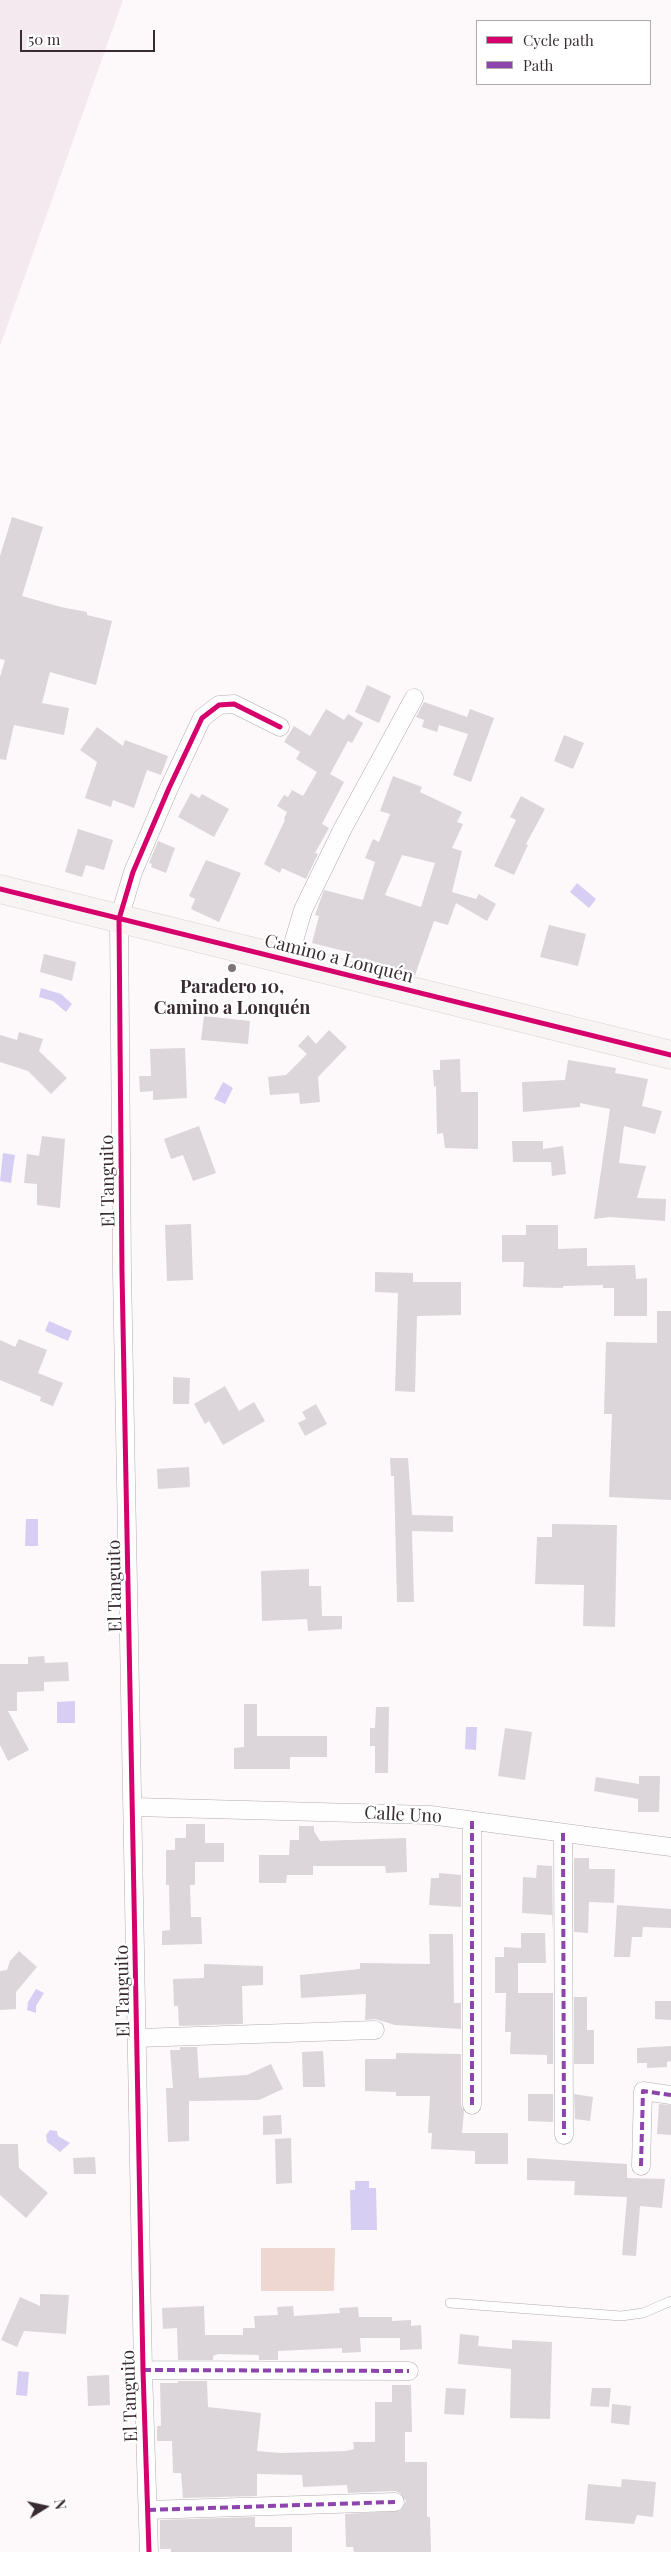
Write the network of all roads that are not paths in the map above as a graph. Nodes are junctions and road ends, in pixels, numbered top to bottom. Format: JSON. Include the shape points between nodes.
{"nodes":[{"id":1,"x":414,"y":698,"type":"dead end"},
{"id":2,"x":280,"y":727,"type":"dead end"},
{"id":3,"x":0,"y":889,"type":"edge"},
{"id":4,"x":119,"y":920,"type":"junction"},
{"id":5,"x":288,"y":961,"type":"junction"},
{"id":6,"x":671,"y":1054,"type":"edge"},
{"id":7,"x":134,"y":1807,"type":"junction"},
{"id":8,"x":472,"y":1821,"type":"junction"},
{"id":9,"x":563,"y":1833,"type":"junction"},
{"id":10,"x":671,"y":1847,"type":"edge"},
{"id":11,"x":375,"y":2030,"type":"dead end"},
{"id":12,"x":138,"y":2038,"type":"junction"},
{"id":13,"x":671,"y":2095,"type":"edge"},
{"id":14,"x":472,"y":2105,"type":"dead end"},
{"id":15,"x":564,"y":2136,"type":"dead end"},
{"id":16,"x":641,"y":2166,"type":"dead end"},
{"id":17,"x":671,"y":2302,"type":"edge"},
{"id":18,"x":450,"y":2303,"type":"dead end"},
{"id":19,"x":143,"y":2370,"type":"junction"},
{"id":20,"x":409,"y":2371,"type":"dead end"},
{"id":21,"x":395,"y":2502,"type":"dead end"},
{"id":22,"x":148,"y":2510,"type":"junction"},
{"id":23,"x":149,"y":2552,"type":"edge"}],
"edges":[{"from":1,"to":5,"type":"street","via":[[307,902]]},
{"from":2,"to":4,"type":"street","name":"El Tanguito","via":[[234,704],[219,705],[202,718],[133,872]]},
{"from":3,"to":4,"type":"main road","name":"Camino a Lonquén"},
{"from":4,"to":5,"type":"main road","name":"Camino a Lonquén"},
{"from":4,"to":7,"type":"street","name":"El Tanguito","via":[[122,1272]]},
{"from":5,"to":6,"type":"main road","name":"Camino a Lonquén"},
{"from":7,"to":8,"type":"street","name":"Calle Uno","via":[[400,1813]]},
{"from":7,"to":12,"type":"street","name":"El Tanguito"},
{"from":8,"to":9,"type":"street","name":"Calle Uno"},
{"from":8,"to":14,"type":"street"},
{"from":9,"to":10,"type":"street","name":"Calle Uno"},
{"from":9,"to":15,"type":"street"},
{"from":11,"to":12,"type":"street"},
{"from":12,"to":19,"type":"street","name":"El Tanguito"},
{"from":13,"to":16,"type":"street","via":[[642,2091]]},
{"from":17,"to":18,"type":"lane","via":[[628,2316]]},
{"from":19,"to":20,"type":"street"},
{"from":19,"to":22,"type":"street","name":"El Tanguito"},
{"from":21,"to":22,"type":"street"},
{"from":22,"to":23,"type":"street","name":"El Tanguito"}]}
